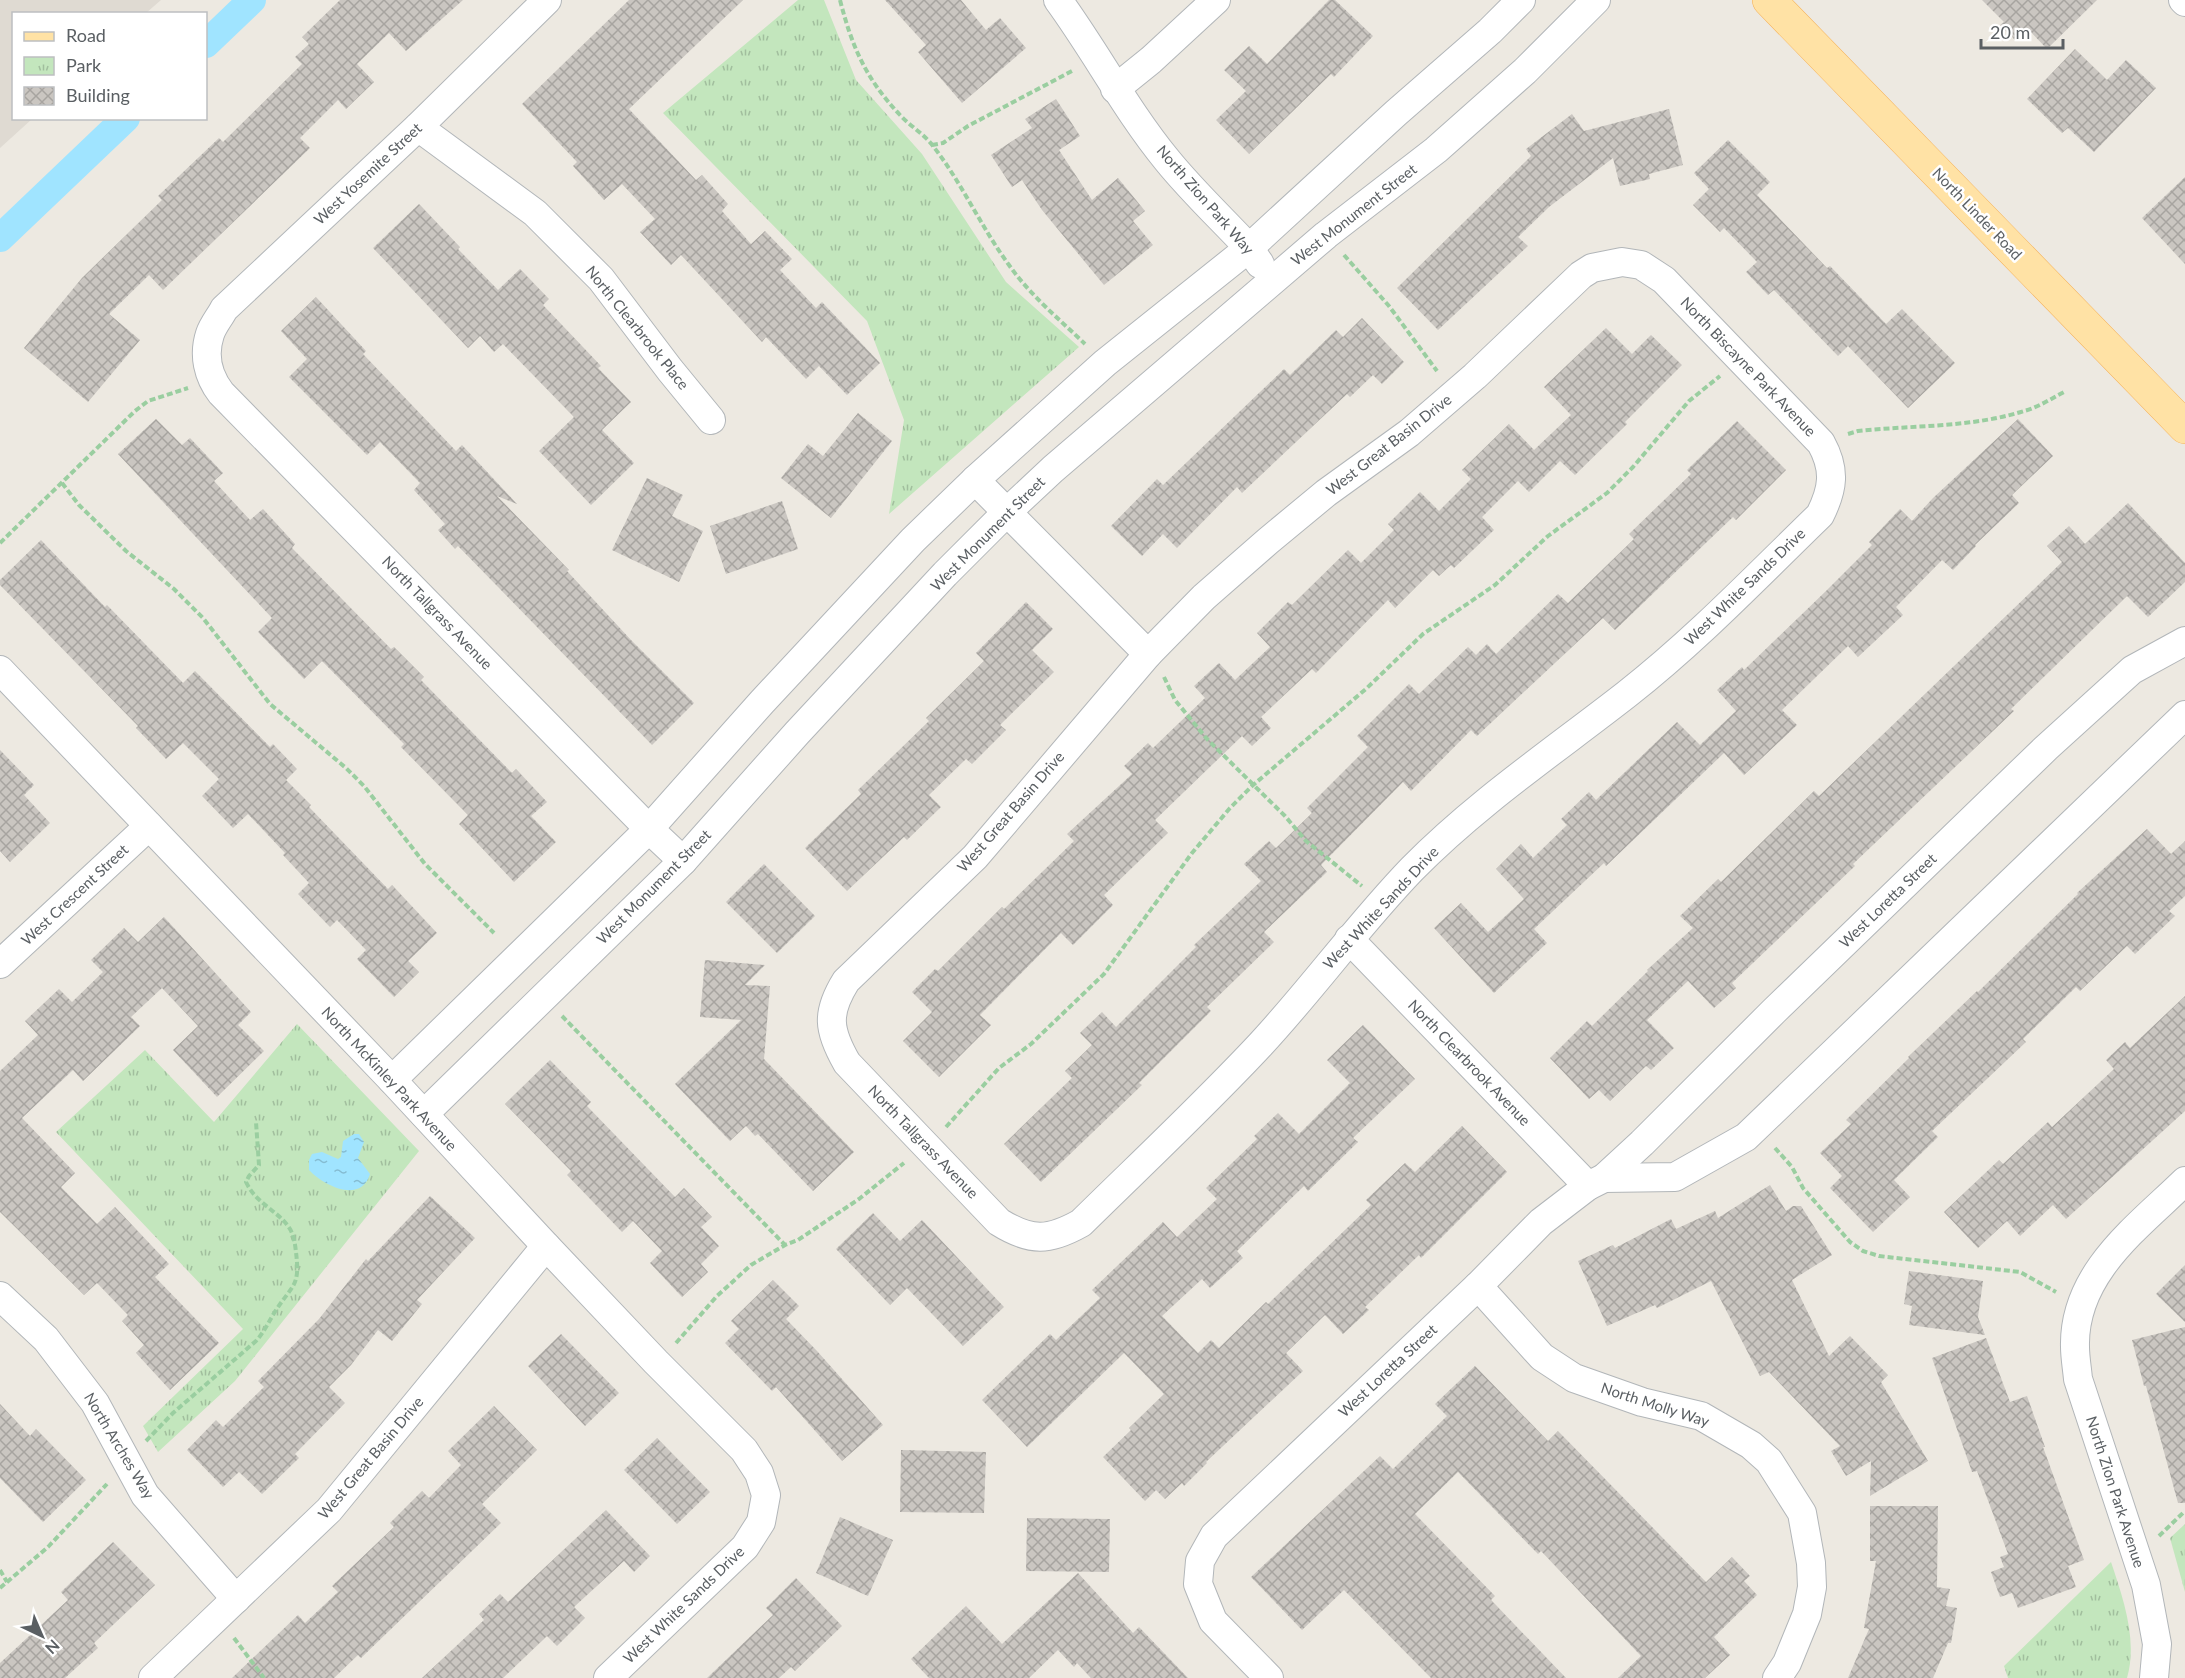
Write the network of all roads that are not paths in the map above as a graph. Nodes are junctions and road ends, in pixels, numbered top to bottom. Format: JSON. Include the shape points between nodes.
{"nodes":[{"id":1,"x":547,"y":0,"type":"edge"},
{"id":2,"x":1058,"y":0,"type":"edge"},
{"id":3,"x":1216,"y":0,"type":"edge"},
{"id":4,"x":1521,"y":0,"type":"edge"},
{"id":5,"x":1596,"y":0,"type":"edge"},
{"id":6,"x":1769,"y":0,"type":"edge"},
{"id":7,"x":1115,"y":89,"type":"junction"},
{"id":8,"x":418,"y":127,"type":"junction"},
{"id":9,"x":1249,"y":248,"type":"junction"},
{"id":10,"x":1641,"y":265,"type":"joint"},
{"id":11,"x":1272,"y":281,"type":"junction"},
{"id":12,"x":209,"y":368,"type":"joint"},
{"id":13,"x":711,"y":420,"type":"dead end"},
{"id":14,"x":2185,"y":428,"type":"edge"},
{"id":15,"x":975,"y":480,"type":"junction"},
{"id":16,"x":1832,"y":484,"type":"joint"},
{"id":17,"x":1007,"y":512,"type":"junction"},
{"id":18,"x":2185,"y":641,"type":"edge"},
{"id":19,"x":1148,"y":654,"type":"junction"},
{"id":20,"x":0,"y":670,"type":"edge"},
{"id":21,"x":2185,"y":715,"type":"edge"},
{"id":22,"x":149,"y":826,"type":"junction"},
{"id":23,"x":649,"y":829,"type":"junction"},
{"id":24,"x":683,"y":861,"type":"junction"},
{"id":25,"x":1349,"y":939,"type":"junction"},
{"id":26,"x":0,"y":964,"type":"edge"},
{"id":27,"x":831,"y":1022,"type":"joint"},
{"id":28,"x":392,"y":1080,"type":"junction"},
{"id":29,"x":424,"y":1114,"type":"junction"},
{"id":30,"x":2185,"y":1181,"type":"edge"},
{"id":31,"x":1596,"y":1182,"type":"junction"},
{"id":32,"x":1040,"y":1238,"type":"joint"},
{"id":33,"x":546,"y":1246,"type":"junction"},
{"id":34,"x":1478,"y":1286,"type":"junction"},
{"id":35,"x":0,"y":1296,"type":"edge"},
{"id":36,"x":766,"y":1495,"type":"joint"},
{"id":37,"x":236,"y":1599,"type":"junction"},
{"id":38,"x":153,"y":1678,"type":"edge"},
{"id":39,"x":608,"y":1678,"type":"edge"},
{"id":40,"x":1269,"y":1678,"type":"edge"},
{"id":41,"x":1777,"y":1678,"type":"edge"},
{"id":42,"x":2154,"y":1678,"type":"edge"}],
"edges":[{"from":1,"to":8,"type":"street","name":"West Yosemite Street"},
{"from":2,"to":7,"type":"street","name":"North Zion Park Way"},
{"from":3,"to":7,"type":"street"},
{"from":4,"to":9,"type":"street"},
{"from":5,"to":11,"type":"street","name":"West Monument Street","via":[[1526,71],[1436,150]]},
{"from":6,"to":14,"type":"main road","name":"North Linder Road"},
{"from":7,"to":9,"type":"street","name":"North Zion Park Way","via":[[1167,161]]},
{"from":8,"to":12,"type":"street","name":"West Yosemite Street","via":[[225,309],[210,333]]},
{"from":8,"to":13,"type":"street","name":"North Clearbrook Place","via":[[535,213],[601,279]]},
{"from":9,"to":11,"type":"street","name":"North Zion Park Way"},
{"from":9,"to":15,"type":"street","via":[[1105,363]]},
{"from":10,"to":16,"type":"street","name":"North Biscayne Park Avenue","via":[[1664,280],[1821,443],[1827,453]]},
{"from":10,"to":19,"type":"street","name":"West Great Basin Drive","via":[[1607,263],[1581,275],[1409,433],[1326,494],[1204,597]]},
{"from":11,"to":17,"type":"street","name":"West Monument Street"},
{"from":12,"to":23,"type":"street","name":"North Tallgrass Avenue","via":[[221,393]]},
{"from":15,"to":17,"type":"street"},
{"from":15,"to":23,"type":"street","via":[[913,540],[770,693]]},
{"from":16,"to":25,"type":"street","name":"West White Sands Drive","via":[[1820,515],[1692,639],[1477,809],[1412,869]]},
{"from":17,"to":19,"type":"street"},
{"from":17,"to":24,"type":"street","name":"West Monument Street","via":[[804,725]]},
{"from":18,"to":31,"type":"street","name":"West Loretta Street","via":[[2132,670],[2046,748]]},
{"from":19,"to":27,"type":"street","name":"West Great Basin Drive","via":[[975,857],[846,981],[834,1000]]},
{"from":20,"to":22,"type":"street","name":"North McKinley Park Avenue"},
{"from":21,"to":31,"type":"street","via":[[1746,1137],[1675,1178]]},
{"from":22,"to":26,"type":"street","name":"West Crescent Street"},
{"from":22,"to":28,"type":"street","name":"North McKinley Park Avenue"},
{"from":23,"to":24,"type":"street","name":"North Tallgrass Avenue"},
{"from":23,"to":28,"type":"street"},
{"from":24,"to":29,"type":"street","name":"West Monument Street"},
{"from":25,"to":31,"type":"street","name":"North Clearbrook Avenue"},
{"from":25,"to":32,"type":"street","name":"West White Sands Drive","via":[[1261,1044],[1082,1223],[1061,1234]]},
{"from":27,"to":32,"type":"street","name":"North Tallgrass Avenue","via":[[836,1044],[847,1063],[999,1222],[1017,1233]]},
{"from":28,"to":29,"type":"street","name":"North McKinley Park Avenue"},
{"from":29,"to":33,"type":"street","name":"North McKinley Park Avenue"},
{"from":30,"to":42,"type":"street","name":"North Zion Park Avenue","via":[[2106,1257],[2080,1306],[2074,1345],[2078,1379],[2146,1585],[2157,1644]]},
{"from":31,"to":34,"type":"street","name":"West Loretta Street","via":[[1541,1222]]},
{"from":33,"to":36,"type":"street","name":"North McKinley Park Avenue","via":[[744,1450],[759,1473]]},
{"from":33,"to":37,"type":"street","name":"West Great Basin Drive","via":[[330,1510]]},
{"from":34,"to":40,"type":"street","name":"West Loretta Street","via":[[1214,1536],[1200,1561],[1198,1584],[1214,1621]]},
{"from":34,"to":41,"type":"street","name":"North Molly Way","via":[[1542,1357],[1574,1378],[1642,1402],[1701,1416],[1751,1445],[1768,1461],[1802,1513],[1812,1587],[1807,1614]]},
{"from":35,"to":37,"type":"street","name":"North Arches Way","via":[[46,1339],[95,1403],[146,1495]]},
{"from":36,"to":39,"type":"street","name":"West White Sands Drive","via":[[761,1522],[745,1547]]},
{"from":37,"to":38,"type":"street","name":"West Great Basin Drive"}]}
